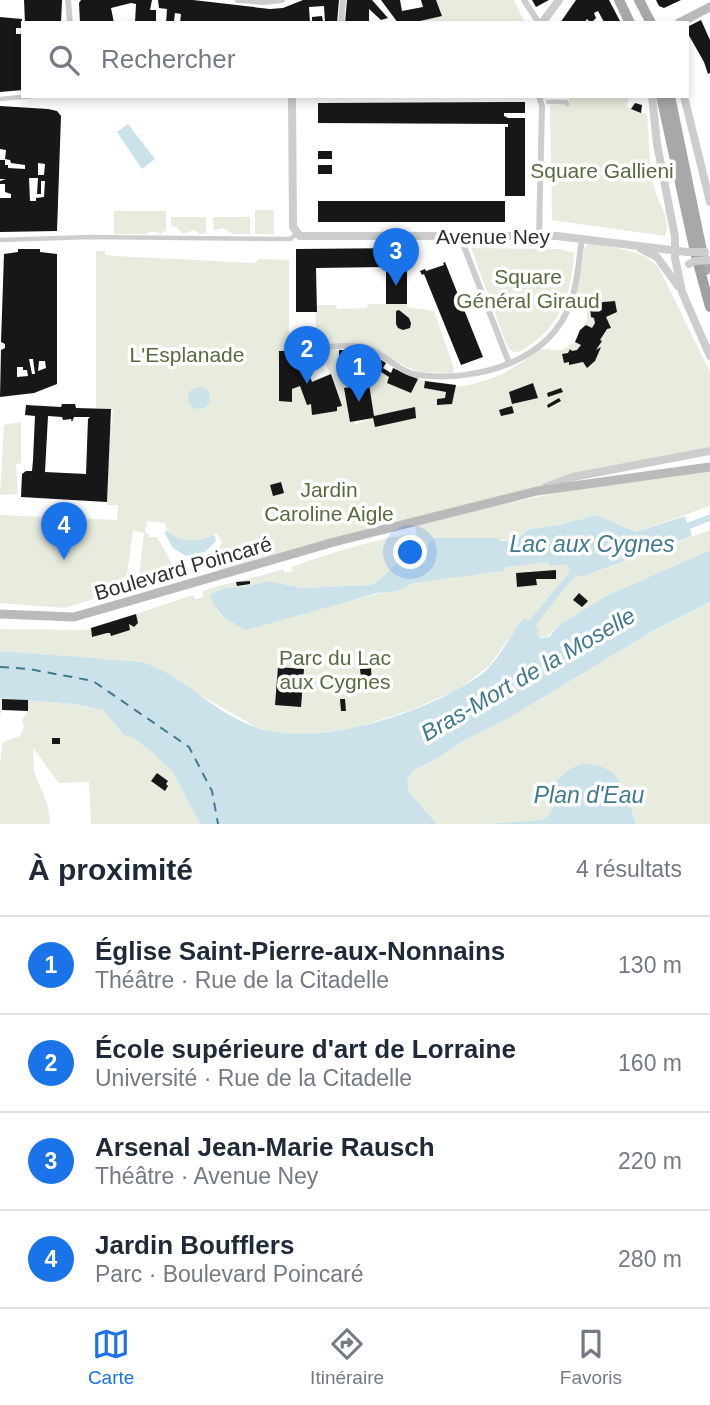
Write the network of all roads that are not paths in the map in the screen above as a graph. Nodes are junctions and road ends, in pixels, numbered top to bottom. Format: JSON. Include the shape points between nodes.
{"nodes":[{"id":1,"x":68,"y":0,"type":"edge"},
{"id":2,"x":237,"y":0,"type":"edge"},
{"id":3,"x":282,"y":0,"type":"edge"},
{"id":4,"x":343,"y":0,"type":"edge"},
{"id":5,"x":524,"y":0,"type":"edge"},
{"id":6,"x":559,"y":0,"type":"edge"},
{"id":7,"x":619,"y":0,"type":"edge"},
{"id":8,"x":639,"y":0,"type":"edge"},
{"id":9,"x":710,"y":7,"type":"edge"},
{"id":10,"x":70,"y":21,"type":"edge"},
{"id":11,"x":341,"y":21,"type":"edge"},
{"id":12,"x":540,"y":21,"type":"edge"},
{"id":13,"x":543,"y":21,"type":"edge"},
{"id":14,"x":629,"y":21,"type":"edge"},
{"id":15,"x":650,"y":21,"type":"edge"},
{"id":16,"x":683,"y":21,"type":"edge"},
{"id":17,"x":21,"y":97,"type":"edge"},
{"id":18,"x":292,"y":98,"type":"edge"},
{"id":19,"x":540,"y":98,"type":"edge"},
{"id":20,"x":652,"y":98,"type":"edge"},
{"id":21,"x":662,"y":98,"type":"edge"},
{"id":22,"x":670,"y":98,"type":"edge"},
{"id":23,"x":684,"y":98,"type":"edge"},
{"id":24,"x":0,"y":99,"type":"edge"},
{"id":25,"x":547,"y":101,"type":"edge"},
{"id":26,"x":567,"y":101,"type":"edge"},
{"id":27,"x":710,"y":202,"type":"edge"},
{"id":28,"x":297,"y":234,"type":"junction"},
{"id":29,"x":460,"y":236,"type":"junction"},
{"id":30,"x":539,"y":236,"type":"junction"},
{"id":31,"x":582,"y":238,"type":"junction"},
{"id":32,"x":0,"y":240,"type":"edge"},
{"id":33,"x":625,"y":243,"type":"junction"},
{"id":34,"x":675,"y":250,"type":"junction"},
{"id":35,"x":703,"y":255,"type":"edge"},
{"id":36,"x":680,"y":282,"type":"junction"},
{"id":37,"x":710,"y":285,"type":"edge"},
{"id":38,"x":682,"y":292,"type":"junction"},
{"id":39,"x":710,"y":307,"type":"edge"},
{"id":40,"x":312,"y":348,"type":"dead end"},
{"id":41,"x":710,"y":356,"type":"edge"},
{"id":42,"x":509,"y":363,"type":"junction"},
{"id":43,"x":710,"y":451,"type":"edge"},
{"id":44,"x":710,"y":467,"type":"edge"},
{"id":45,"x":537,"y":491,"type":"junction"},
{"id":46,"x":0,"y":614,"type":"edge"}],
"edges":[{"from":1,"to":10,"type":"street"},
{"from":2,"to":3,"type":"street"},
{"from":4,"to":11,"type":"street"},
{"from":5,"to":12,"type":"street"},
{"from":6,"to":13,"type":"street"},
{"from":7,"to":14,"type":"main road"},
{"from":8,"to":15,"type":"main road"},
{"from":9,"to":16,"type":"main road"},
{"from":17,"to":24,"type":"street"},
{"from":18,"to":28,"type":"street","via":[[293,227]]},
{"from":19,"to":30,"type":"street"},
{"from":20,"to":34,"type":"street"},
{"from":21,"to":35,"type":"main road"},
{"from":22,"to":35,"type":"main road"},
{"from":23,"to":27,"type":"street"},
{"from":25,"to":26,"type":"street"},
{"from":28,"to":29,"type":"street","name":"Avenue Ney"},
{"from":28,"to":32,"type":"street","name":"Avenue Ney","via":[[290,239]]},
{"from":29,"to":30,"type":"street","name":"Avenue Ney"},
{"from":29,"to":42,"type":"street"},
{"from":30,"to":31,"type":"street","name":"Avenue Ney"},
{"from":31,"to":33,"type":"street","name":"Avenue Ney"},
{"from":31,"to":42,"type":"street","via":[[572,300],[561,321],[531,351]]},
{"from":33,"to":34,"type":"street","name":"Avenue Ney"},
{"from":33,"to":38,"type":"street","via":[[657,257]]},
{"from":34,"to":35,"type":"street","name":"Avenue Ney"},
{"from":34,"to":36,"type":"street"},
{"from":35,"to":36,"type":"street","bridge":true,"via":[[684,270]]},
{"from":35,"to":37,"type":"highway"},
{"from":35,"to":39,"type":"highway"},
{"from":36,"to":38,"type":"street"},
{"from":38,"to":41,"type":"street"},
{"from":40,"to":42,"type":"street","via":[[365,347],[417,375],[468,376]]},
{"from":43,"to":45,"type":"street","name":"Boulevard Poincaré","via":[[573,477]]},
{"from":44,"to":45,"type":"main road","name":"Boulevard Poincaré"},
{"from":45,"to":46,"type":"main road","name":"Boulevard Poincaré","via":[[334,542],[74,617]]}]}
